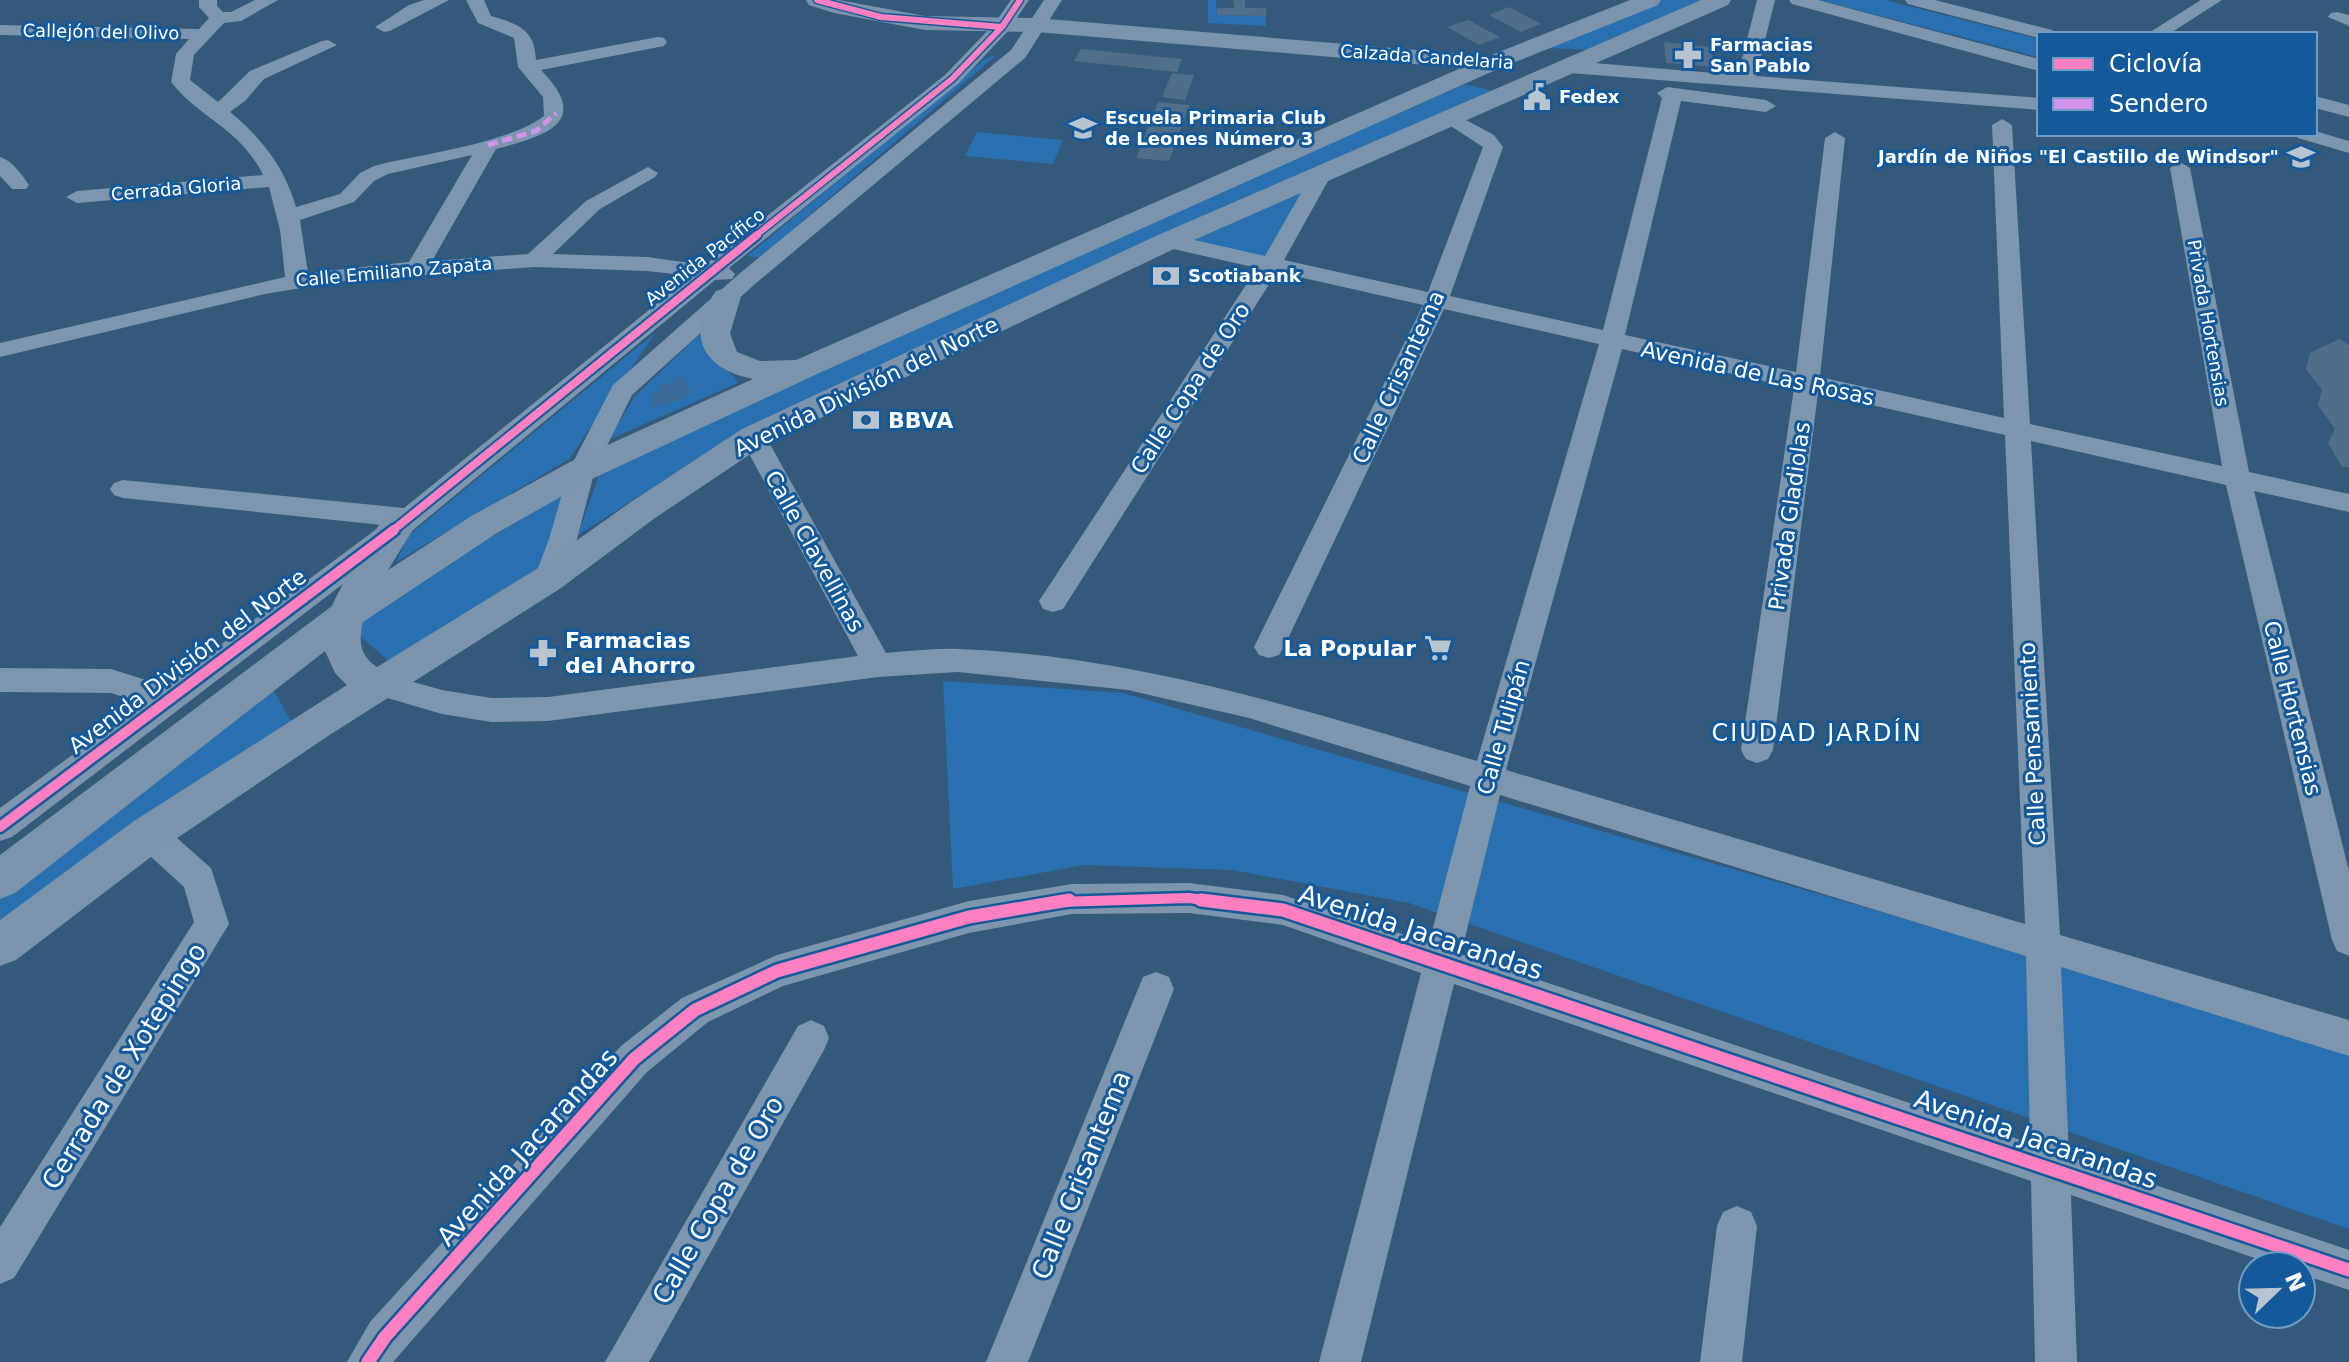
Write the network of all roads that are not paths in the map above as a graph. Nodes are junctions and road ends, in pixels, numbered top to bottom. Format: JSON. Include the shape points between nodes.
{"nodes":[{"id":1,"x":208,"y":0,"type":"edge"},
{"id":2,"x":269,"y":0,"type":"edge"},
{"id":3,"x":440,"y":0,"type":"edge"},
{"id":4,"x":475,"y":0,"type":"edge"},
{"id":5,"x":817,"y":0,"type":"edge"},
{"id":6,"x":1020,"y":0,"type":"edge"},
{"id":7,"x":1053,"y":0,"type":"edge"},
{"id":8,"x":1650,"y":0,"type":"edge"},
{"id":9,"x":1720,"y":0,"type":"edge"},
{"id":10,"x":1766,"y":0,"type":"edge"},
{"id":11,"x":1798,"y":0,"type":"edge"},
{"id":12,"x":1914,"y":0,"type":"edge"},
{"id":13,"x":2213,"y":0,"type":"edge"},
{"id":14,"x":219,"y":18,"type":"junction"},
{"id":15,"x":1036,"y":25,"type":"junction"},
{"id":16,"x":384,"y":27,"type":"dead end"},
{"id":17,"x":1002,"y":27,"type":"junction"},
{"id":18,"x":0,"y":30,"type":"edge"},
{"id":19,"x":2038,"y":32,"type":"edge"},
{"id":20,"x":2159,"y":32,"type":"edge"},
{"id":21,"x":201,"y":34,"type":"junction"},
{"id":22,"x":658,"y":42,"type":"dead end"},
{"id":23,"x":328,"y":45,"type":"dead end"},
{"id":24,"x":1492,"y":63,"type":"junction"},
{"id":25,"x":2037,"y":64,"type":"edge"},
{"id":26,"x":527,"y":67,"type":"junction"},
{"id":27,"x":1570,"y":67,"type":"junction"},
{"id":28,"x":1746,"y":80,"type":"junction"},
{"id":29,"x":1590,"y":82,"type":"dead end"},
{"id":30,"x":1673,"y":94,"type":"junction"},
{"id":31,"x":2036,"y":101,"type":"edge"},
{"id":32,"x":2317,"y":103,"type":"edge"},
{"id":33,"x":1766,"y":106,"type":"dead end"},
{"id":34,"x":2349,"y":111,"type":"edge"},
{"id":35,"x":218,"y":112,"type":"junction"},
{"id":36,"x":1453,"y":119,"type":"junction"},
{"id":37,"x":2002,"y":125,"type":"dead end"},
{"id":38,"x":2317,"y":131,"type":"edge"},
{"id":39,"x":2313,"y":136,"type":"edge"},
{"id":40,"x":1835,"y":138,"type":"dead end"},
{"id":41,"x":488,"y":145,"type":"junction"},
{"id":42,"x":2348,"y":145,"type":"edge"},
{"id":43,"x":0,"y":163,"type":"edge"},
{"id":44,"x":2180,"y":168,"type":"dead end"},
{"id":45,"x":1323,"y":172,"type":"junction"},
{"id":46,"x":648,"y":173,"type":"dead end"},
{"id":47,"x":276,"y":180,"type":"junction"},
{"id":48,"x":19,"y":185,"type":"dead end"},
{"id":49,"x":77,"y":197,"type":"dead end"},
{"id":50,"x":288,"y":217,"type":"junction"},
{"id":51,"x":1168,"y":241,"type":"junction"},
{"id":52,"x":534,"y":260,"type":"junction"},
{"id":53,"x":1271,"y":264,"type":"junction"},
{"id":54,"x":416,"y":269,"type":"junction"},
{"id":55,"x":297,"y":281,"type":"junction"},
{"id":56,"x":729,"y":282,"type":"junction"},
{"id":57,"x":1436,"y":302,"type":"junction"},
{"id":58,"x":1612,"y":341,"type":"junction"},
{"id":59,"x":0,"y":350,"type":"edge"},
{"id":60,"x":806,"y":367,"type":"junction"},
{"id":61,"x":1807,"y":383,"type":"junction"},
{"id":62,"x":2015,"y":429,"type":"junction"},
{"id":63,"x":753,"y":437,"type":"junction"},
{"id":64,"x":582,"y":470,"type":"junction"},
{"id":65,"x":2237,"y":477,"type":"junction"},
{"id":66,"x":123,"y":489,"type":"dead end"},
{"id":67,"x":2349,"y":503,"type":"edge"},
{"id":68,"x":403,"y":523,"type":"junction"},
{"id":69,"x":548,"y":579,"type":"junction"},
{"id":70,"x":1053,"y":601,"type":"dead end"},
{"id":71,"x":343,"y":617,"type":"junction"},
{"id":72,"x":1269,"y":647,"type":"dead end"},
{"id":73,"x":878,"y":665,"type":"junction"},
{"id":74,"x":0,"y":680,"type":"edge"},
{"id":75,"x":378,"y":684,"type":"junction"},
{"id":76,"x":172,"y":700,"type":"junction"},
{"id":77,"x":1757,"y":750,"type":"dead end"},
{"id":78,"x":1488,"y":778,"type":"junction"},
{"id":79,"x":132,"y":779,"type":"junction"},
{"id":80,"x":0,"y":827,"type":"edge"},
{"id":81,"x":149,"y":834,"type":"junction"},
{"id":82,"x":0,"y":846,"type":"edge"},
{"id":83,"x":0,"y":880,"type":"edge"},
{"id":84,"x":2349,"y":940,"type":"edge"},
{"id":85,"x":2043,"y":944,"type":"junction"},
{"id":86,"x":0,"y":946,"type":"edge"},
{"id":87,"x":1441,"y":961,"type":"junction"},
{"id":88,"x":1156,"y":989,"type":"dead end"},
{"id":89,"x":811,"y":1038,"type":"dead end"},
{"id":90,"x":2349,"y":1038,"type":"edge"},
{"id":91,"x":2051,"y":1168,"type":"junction"},
{"id":92,"x":1737,"y":1226,"type":"dead end"},
{"id":93,"x":0,"y":1264,"type":"edge"},
{"id":94,"x":2349,"y":1270,"type":"edge"},
{"id":95,"x":368,"y":1362,"type":"edge"},
{"id":96,"x":626,"y":1362,"type":"edge"},
{"id":97,"x":1007,"y":1362,"type":"edge"},
{"id":98,"x":1340,"y":1362,"type":"edge"},
{"id":99,"x":1721,"y":1362,"type":"edge"},
{"id":100,"x":2056,"y":1362,"type":"edge"}],
"edges":[{"from":1,"to":14,"type":"street"},
{"from":2,"to":14,"type":"street","via":[[235,17]]},
{"from":3,"to":16,"type":"street"},
{"from":4,"to":26,"type":"street","via":[[484,19],[521,32],[527,40]]},
{"from":5,"to":17,"type":"main road","name":"Calzada Candelaria","via":[[881,17]]},
{"from":6,"to":17,"type":"street","name":"Avenida Pacífico"},
{"from":7,"to":15,"type":"street","name":"Avenida Pacífico"},
{"from":8,"to":24,"type":"main road","name":"Avenida División del Norte"},
{"from":9,"to":27,"type":"main road","name":"Avenida División del Norte"},
{"from":10,"to":28,"type":"street"},
{"from":11,"to":25,"type":"street"},
{"from":12,"to":19,"type":"street"},
{"from":13,"to":20,"type":"street"},
{"from":14,"to":21,"type":"street"},
{"from":15,"to":17,"type":"main road","name":"Calzada Candelaria"},
{"from":15,"to":24,"type":"main road","name":"Calzada Candelaria"},
{"from":15,"to":56,"type":"street","name":"Avenida Pacífico","via":[[1018,54],[987,82]]},
{"from":17,"to":56,"type":"street","name":"Avenida Pacífico"},
{"from":18,"to":21,"type":"street","name":"Callejón del Olivo"},
{"from":21,"to":35,"type":"street","via":[[185,54],[180,82]]},
{"from":22,"to":26,"type":"street"},
{"from":23,"to":35,"type":"street","via":[[257,75]]},
{"from":24,"to":27,"type":"main road","name":"Calzada Candelaria"},
{"from":24,"to":60,"type":"main road","name":"Avenida División del Norte"},
{"from":26,"to":41,"type":"street","via":[[547,85],[556,113],[539,129]]},
{"from":27,"to":28,"type":"street","name":"Calzada Candelaria"},
{"from":27,"to":36,"type":"main road","name":"Avenida División del Norte"},
{"from":28,"to":31,"type":"street","name":"Calzada Candelaria"},
{"from":29,"to":30,"type":"street"},
{"from":30,"to":33,"type":"street"},
{"from":30,"to":58,"type":"street","name":"Calle Tulipán"},
{"from":32,"to":34,"type":"street"},
{"from":35,"to":47,"type":"street","via":[[259,151]]},
{"from":36,"to":45,"type":"main road","name":"Avenida División del Norte"},
{"from":36,"to":57,"type":"street","name":"Calle Crisantema","via":[[1493,147]]},
{"from":37,"to":62,"type":"street","name":"Calle Pensamiento"},
{"from":38,"to":42,"type":"street"},
{"from":39,"to":42,"type":"street"},
{"from":40,"to":61,"type":"street","name":"Privada Gladiolas"},
{"from":41,"to":50,"type":"street","via":[[381,170],[347,198]]},
{"from":41,"to":54,"type":"street"},
{"from":43,"to":48,"type":"street"},
{"from":44,"to":65,"type":"street","name":"Privada Hortensias"},
{"from":45,"to":51,"type":"main road","name":"Avenida División del Norte"},
{"from":45,"to":53,"type":"street","name":"Calle Copa de Oro"},
{"from":46,"to":52,"type":"street","via":[[593,205]]},
{"from":47,"to":49,"type":"street","name":"Cerrada Gloria"},
{"from":47,"to":50,"type":"street"},
{"from":50,"to":55,"type":"street"},
{"from":51,"to":53,"type":"street","name":"Avenida de Las Rosas"},
{"from":51,"to":63,"type":"main road","name":"Avenida División del Norte"},
{"from":52,"to":54,"type":"street","name":"Calle Emiliano Zapata"},
{"from":52,"to":56,"type":"street","name":"Calle Emiliano Zapata","via":[[647,264]]},
{"from":53,"to":57,"type":"street","name":"Avenida de Las Rosas"},
{"from":53,"to":70,"type":"street","name":"Calle Copa de Oro"},
{"from":54,"to":55,"type":"street","name":"Calle Emiliano Zapata"},
{"from":55,"to":59,"type":"street","name":"Calle Emiliano Zapata"},
{"from":56,"to":60,"type":"main road","via":[[715,331],[723,356],[758,371]]},
{"from":56,"to":64,"type":"street","name":"Avenida Pacífico","via":[[622,391]]},
{"from":56,"to":68,"type":"street","name":"Avenida Pacífico"},
{"from":57,"to":58,"type":"street","name":"Avenida de Las Rosas"},
{"from":57,"to":72,"type":"street","name":"Calle Crisantema"},
{"from":58,"to":61,"type":"street","name":"Avenida de Las Rosas"},
{"from":58,"to":78,"type":"street","name":"Calle Tulipán"},
{"from":60,"to":64,"type":"main road","name":"Avenida División del Norte"},
{"from":61,"to":62,"type":"street","name":"Avenida de Las Rosas"},
{"from":61,"to":77,"type":"street","name":"Privada Gladiolas"},
{"from":62,"to":65,"type":"street","name":"Avenida de Las Rosas"},
{"from":62,"to":85,"type":"street","name":"Calle Pensamiento"},
{"from":63,"to":69,"type":"main road","name":"Avenida División del Norte"},
{"from":63,"to":73,"type":"street","name":"Calle Clavellinas"},
{"from":64,"to":69,"type":"street","name":"Avenida Pacífico"},
{"from":64,"to":71,"type":"main road","name":"Avenida División del Norte","via":[[485,524]]},
{"from":65,"to":67,"type":"street","name":"Avenida de Las Rosas"},
{"from":65,"to":84,"type":"street","name":"Calle Hortensias"},
{"from":66,"to":68,"type":"street"},
{"from":68,"to":71,"type":"main road"},
{"from":68,"to":76,"type":"street","name":"Avenida División del Norte"},
{"from":69,"to":75,"type":"main road","name":"Avenida División del Norte"},
{"from":71,"to":75,"type":"main road","via":[[348,663]]},
{"from":71,"to":79,"type":"main road","name":"Avenida División del Norte"},
{"from":73,"to":75,"type":"street","via":[[548,709],[491,710]]},
{"from":73,"to":78,"type":"street","via":[[958,660],[1128,678],[1249,706]]},
{"from":74,"to":76,"type":"street","via":[[111,681]]},
{"from":75,"to":81,"type":"main road","name":"Avenida División del Norte"},
{"from":76,"to":80,"type":"street","name":"Avenida División del Norte"},
{"from":78,"to":85,"type":"street"},
{"from":78,"to":87,"type":"street","name":"Calle Tulipán"},
{"from":79,"to":82,"type":"main road"},
{"from":79,"to":83,"type":"main road","name":"Avenida División del Norte"},
{"from":81,"to":86,"type":"main road","name":"Avenida División del Norte"},
{"from":81,"to":93,"type":"street","name":"Cerrada de Xotepingo","via":[[199,879],[212,924]]},
{"from":85,"to":90,"type":"street"},
{"from":85,"to":91,"type":"street","name":"Calle Pensamiento"},
{"from":87,"to":91,"type":"street","name":"Avenida Jacarandas"},
{"from":87,"to":95,"type":"street","name":"Avenida Jacarandas","via":[[1283,910],[1189,898],[1072,899],[969,917],[777,971],[695,1010],[634,1059]]},
{"from":87,"to":98,"type":"street","name":"Calle Tulipán"},
{"from":88,"to":97,"type":"street","name":"Calle Crisantema"},
{"from":89,"to":96,"type":"street","name":"Calle Copa de Oro"},
{"from":91,"to":94,"type":"street","name":"Avenida Jacarandas"},
{"from":91,"to":100,"type":"street","name":"Calle Pensamiento"},
{"from":92,"to":99,"type":"street"}]}
